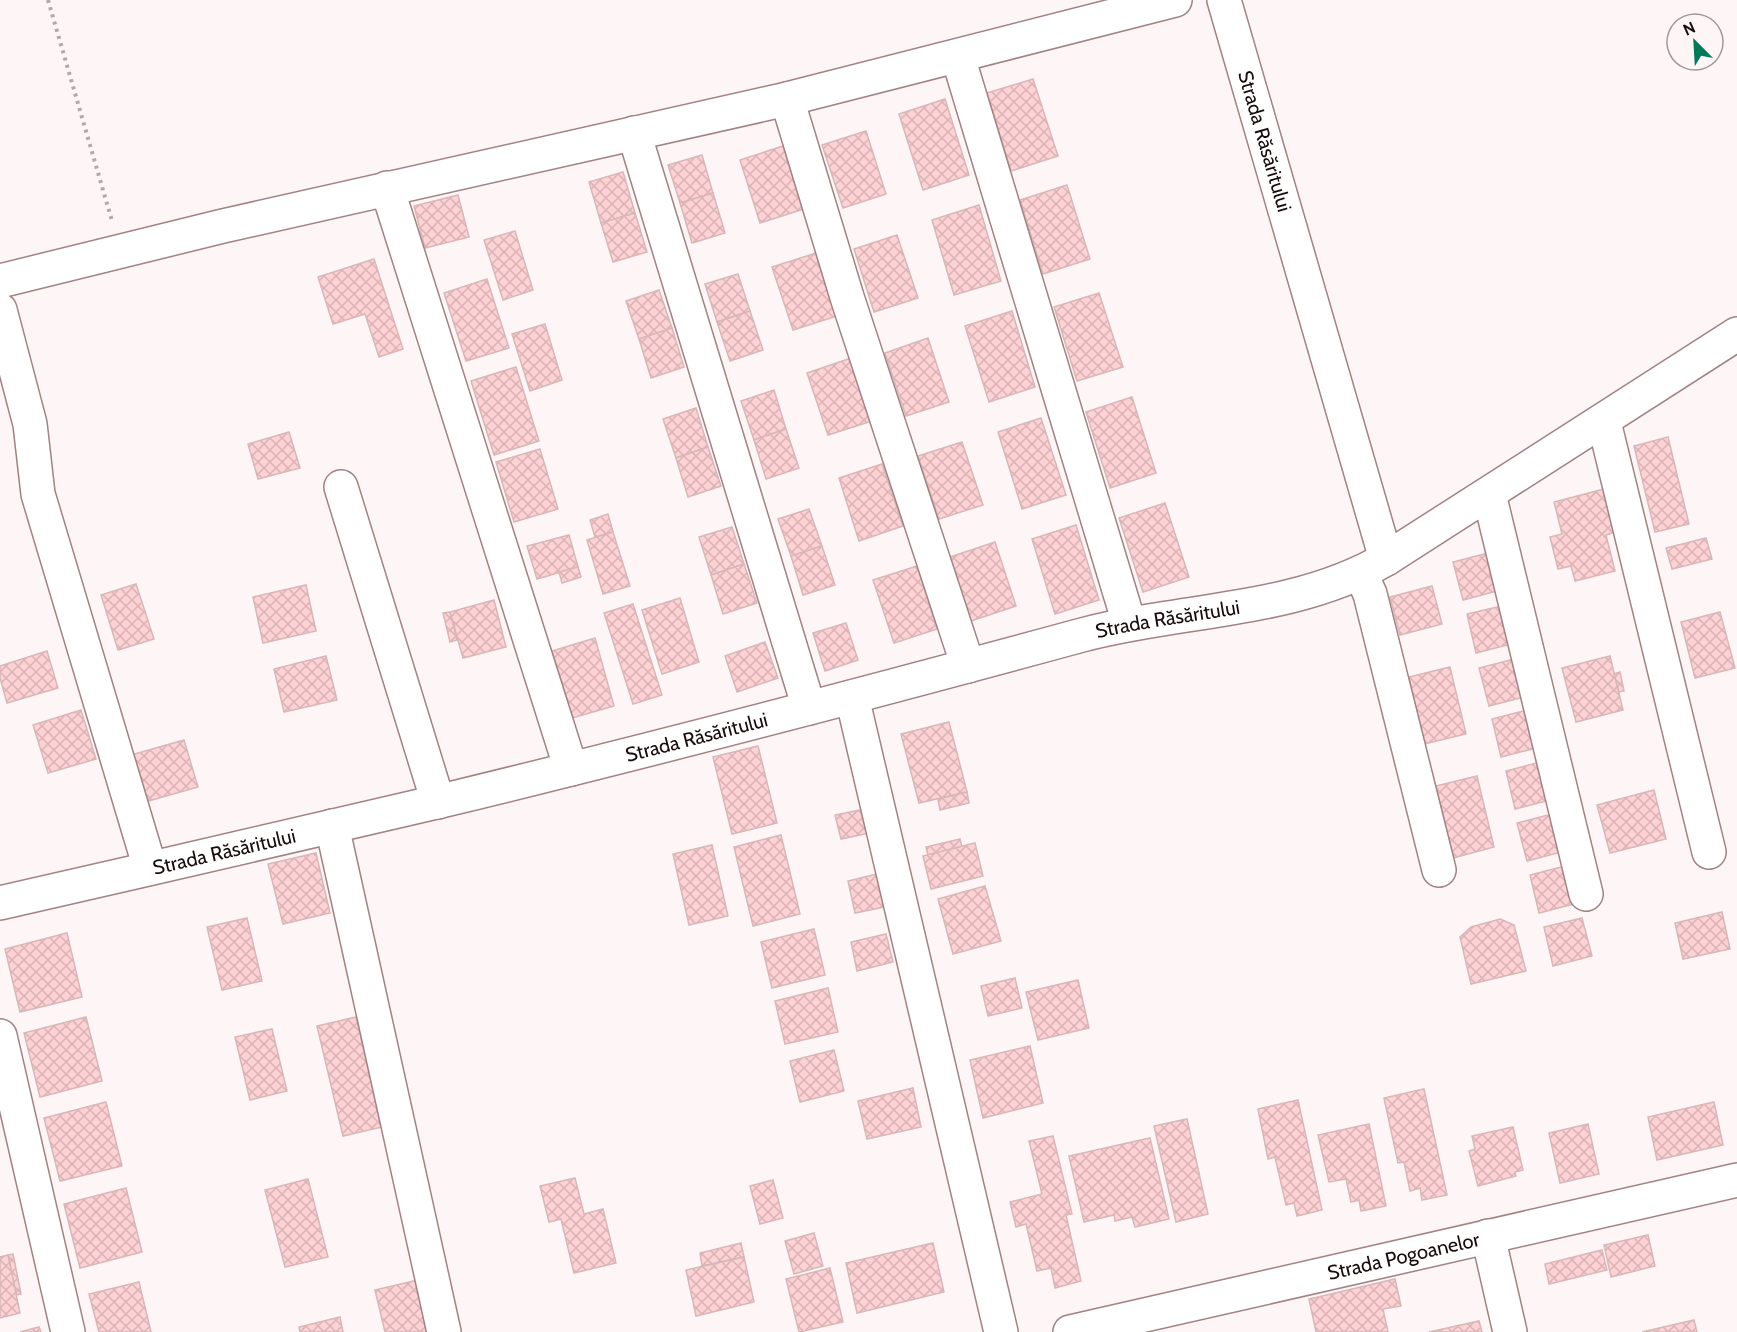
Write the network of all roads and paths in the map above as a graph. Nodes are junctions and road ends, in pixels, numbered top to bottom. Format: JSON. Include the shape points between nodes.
{"nodes":[{"id":1,"x":48,"y":0,"type":"edge"},
{"id":2,"x":1175,"y":0,"type":"edge"},
{"id":3,"x":1224,"y":0,"type":"edge"},
{"id":4,"x":958,"y":57,"type":"junction"},
{"id":5,"x":787,"y":99,"type":"junction"},
{"id":6,"x":634,"y":133,"type":"junction"},
{"id":7,"x":387,"y":188,"type":"junction"},
{"id":8,"x":120,"y":252,"type":"junction"},
{"id":9,"x":0,"y":281,"type":"edge"},
{"id":10,"x":0,"y":310,"type":"edge"},
{"id":11,"x":1737,"y":334,"type":"edge"},
{"id":12,"x":1604,"y":422,"type":"junction"},
{"id":13,"x":341,"y":486,"type":"dead end"},
{"id":14,"x":1489,"y":494,"type":"junction"},
{"id":15,"x":1374,"y":566,"type":"junction"},
{"id":16,"x":1129,"y":623,"type":"junction"},
{"id":17,"x":968,"y":666,"type":"junction"},
{"id":18,"x":852,"y":697,"type":"junction"},
{"id":19,"x":809,"y":708,"type":"junction"},
{"id":20,"x":571,"y":769,"type":"junction"},
{"id":21,"x":438,"y":802,"type":"junction"},
{"id":22,"x":332,"y":826,"type":"junction"},
{"id":23,"x":1709,"y":852,"type":"dead end"},
{"id":24,"x":150,"y":868,"type":"junction"},
{"id":25,"x":1439,"y":870,"type":"dead end"},
{"id":26,"x":1586,"y":894,"type":"dead end"},
{"id":27,"x":0,"y":903,"type":"edge"},
{"id":28,"x":0,"y":1036,"type":"edge"},
{"id":29,"x":1737,"y":1180,"type":"edge"},
{"id":30,"x":1488,"y":1236,"type":"junction"},
{"id":31,"x":68,"y":1332,"type":"edge"},
{"id":32,"x":444,"y":1332,"type":"edge"},
{"id":33,"x":1001,"y":1332,"type":"edge"},
{"id":34,"x":1071,"y":1332,"type":"edge"},
{"id":35,"x":1510,"y":1332,"type":"edge"}],
"edges":[{"from":1,"to":8,"type":"path"},
{"from":2,"to":4,"type":"street"},
{"from":3,"to":15,"type":"street","name":"Strada Răsăritului"},
{"from":4,"to":5,"type":"street"},
{"from":4,"to":16,"type":"street"},
{"from":5,"to":6,"type":"street"},
{"from":5,"to":17,"type":"street","via":[[847,297]]},
{"from":6,"to":7,"type":"street"},
{"from":6,"to":19,"type":"street"},
{"from":7,"to":8,"type":"street"},
{"from":7,"to":20,"type":"street"},
{"from":8,"to":9,"type":"street"},
{"from":10,"to":24,"type":"street","via":[[30,424],[38,494]]},
{"from":11,"to":12,"type":"street","name":"Strada Răsăritului"},
{"from":12,"to":14,"type":"street","name":"Strada Răsăritului"},
{"from":12,"to":23,"type":"street"},
{"from":13,"to":21,"type":"street"},
{"from":14,"to":15,"type":"street","name":"Strada Răsăritului"},
{"from":14,"to":26,"type":"street"},
{"from":15,"to":16,"type":"street","name":"Strada Răsăritului","via":[[1331,586],[1273,601]]},
{"from":15,"to":25,"type":"street","via":[[1370,594]]},
{"from":16,"to":17,"type":"street","name":"Strada Răsăritului"},
{"from":17,"to":18,"type":"street","name":"Strada Răsăritului"},
{"from":18,"to":19,"type":"street","name":"Strada Răsăritului"},
{"from":18,"to":33,"type":"street"},
{"from":19,"to":20,"type":"street","name":"Strada Răsăritului"},
{"from":20,"to":21,"type":"street","name":"Strada Răsăritului"},
{"from":21,"to":22,"type":"street","name":"Strada Răsăritului"},
{"from":22,"to":24,"type":"street","name":"Strada Răsăritului"},
{"from":22,"to":32,"type":"street"},
{"from":24,"to":27,"type":"street","name":"Strada Răsăritului"},
{"from":28,"to":31,"type":"street"},
{"from":29,"to":30,"type":"street","name":"Strada Pogoanelor"},
{"from":30,"to":34,"type":"street","name":"Strada Pogoanelor"},
{"from":30,"to":35,"type":"street"}]}
